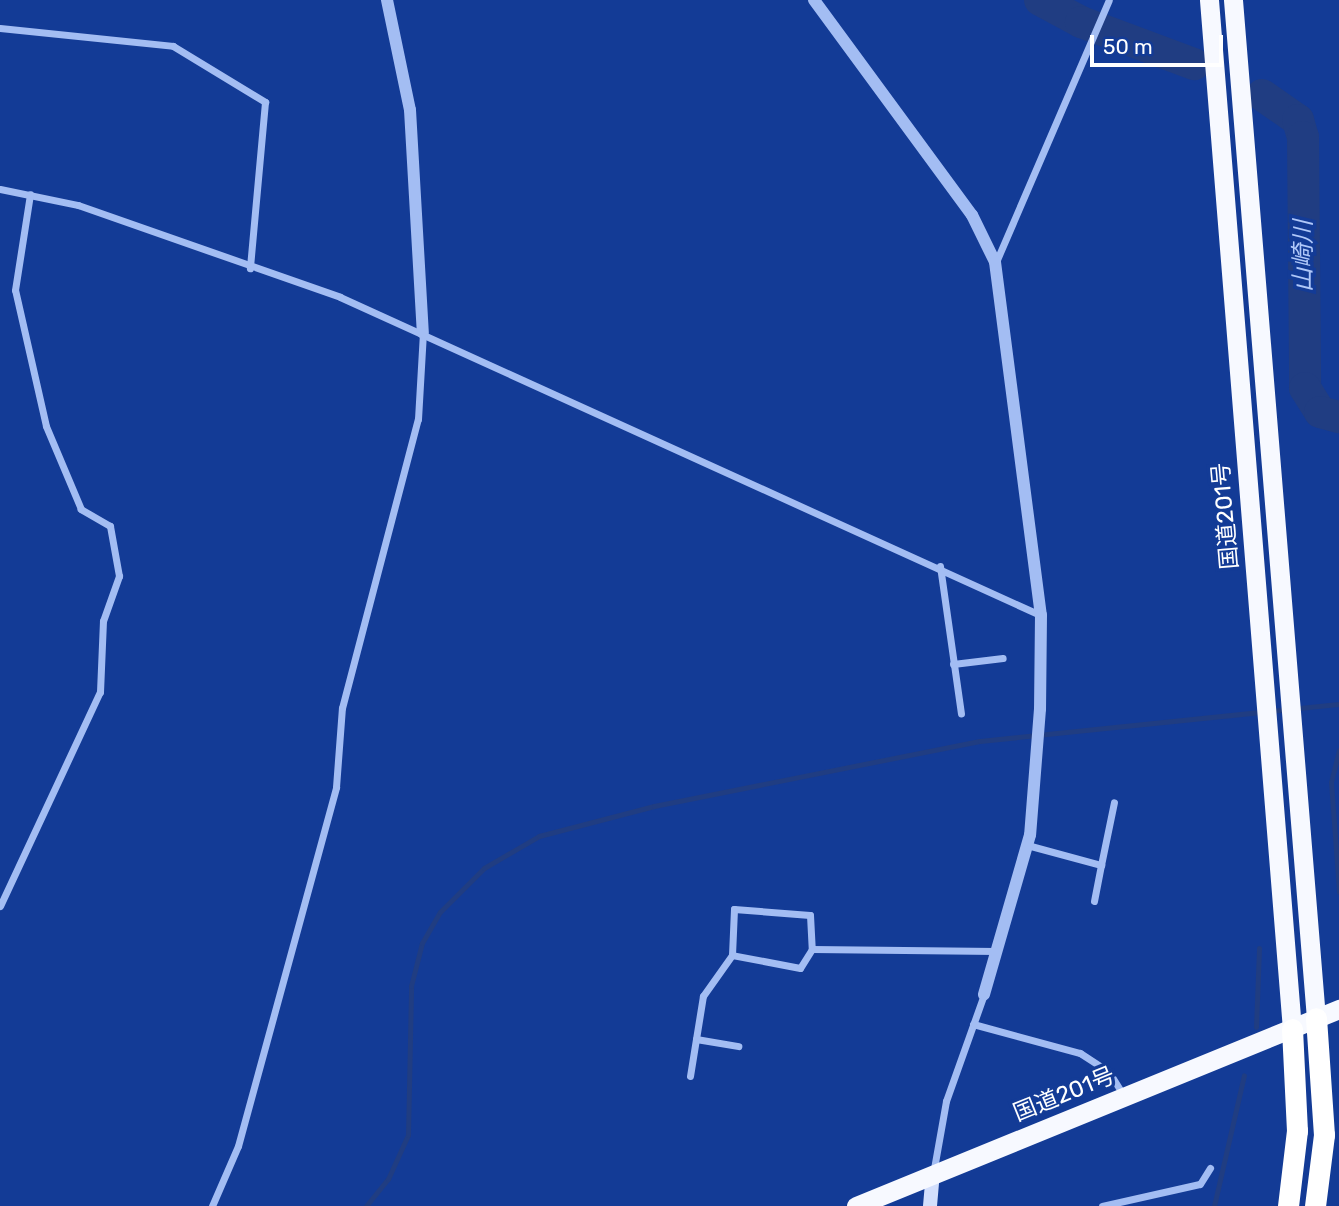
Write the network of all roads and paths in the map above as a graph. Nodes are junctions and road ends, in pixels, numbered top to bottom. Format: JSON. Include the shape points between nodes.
{"nodes":[{"id":1,"x":387,"y":0,"type":"edge"},
{"id":2,"x":814,"y":0,"type":"edge"},
{"id":3,"x":1109,"y":0,"type":"edge"},
{"id":4,"x":1209,"y":0,"type":"edge"},
{"id":5,"x":1233,"y":0,"type":"edge"},
{"id":6,"x":0,"y":28,"type":"edge"},
{"id":7,"x":0,"y":189,"type":"edge"},
{"id":8,"x":30,"y":194,"type":"junction"},
{"id":9,"x":995,"y":262,"type":"junction"},
{"id":10,"x":250,"y":268,"type":"junction"},
{"id":11,"x":423,"y":333,"type":"junction"},
{"id":12,"x":940,"y":566,"type":"junction"},
{"id":13,"x":1041,"y":615,"type":"junction"},
{"id":14,"x":1003,"y":658,"type":"dead end"},
{"id":15,"x":953,"y":664,"type":"junction"},
{"id":16,"x":961,"y":714,"type":"dead end"},
{"id":17,"x":1114,"y":802,"type":"dead end"},
{"id":18,"x":1027,"y":845,"type":"junction"},
{"id":19,"x":1101,"y":865,"type":"junction"},
{"id":20,"x":1094,"y":901,"type":"dead end"},
{"id":21,"x":0,"y":906,"type":"edge"},
{"id":22,"x":812,"y":949,"type":"junction"},
{"id":23,"x":996,"y":951,"type":"junction"},
{"id":24,"x":732,"y":955,"type":"junction"},
{"id":25,"x":984,"y":994,"type":"joint"},
{"id":26,"x":1339,"y":1009,"type":"edge"},
{"id":27,"x":1316,"y":1018,"type":"junction"},
{"id":28,"x":973,"y":1024,"type":"junction"},
{"id":29,"x":1292,"y":1029,"type":"junction"},
{"id":30,"x":696,"y":1039,"type":"junction"},
{"id":31,"x":738,"y":1045,"type":"dead end"},
{"id":32,"x":690,"y":1076,"type":"dead end"},
{"id":33,"x":1124,"y":1096,"type":"junction"},
{"id":34,"x":1210,"y":1168,"type":"dead end"},
{"id":35,"x":933,"y":1174,"type":"junction"},
{"id":36,"x":212,"y":1206,"type":"edge"},
{"id":37,"x":856,"y":1206,"type":"edge"},
{"id":38,"x":930,"y":1206,"type":"edge"},
{"id":39,"x":1101,"y":1206,"type":"edge"},
{"id":40,"x":1288,"y":1206,"type":"edge"},
{"id":41,"x":1315,"y":1206,"type":"edge"}],
"edges":[{"from":1,"to":11,"type":"street","via":[[410,110]]},
{"from":2,"to":9,"type":"street","via":[[972,215]]},
{"from":3,"to":9,"type":"street"},
{"from":4,"to":29,"type":"highway","name":"国道201号"},
{"from":5,"to":27,"type":"highway"},
{"from":6,"to":10,"type":"street","via":[[173,46],[265,102]]},
{"from":7,"to":8,"type":"street"},
{"from":8,"to":10,"type":"street"},
{"from":8,"to":21,"type":"street","via":[[15,290],[46,426],[81,509],[110,526],[119,576],[103,621],[100,692]]},
{"from":9,"to":13,"type":"street"},
{"from":10,"to":11,"type":"street"},
{"from":11,"to":12,"type":"street","via":[[645,439]]},
{"from":11,"to":36,"type":"street","via":[[418,419],[342,708],[337,787],[238,1146]]},
{"from":12,"to":13,"type":"street"},
{"from":12,"to":15,"type":"street"},
{"from":13,"to":18,"type":"street","via":[[1039,768]]},
{"from":14,"to":15,"type":"street"},
{"from":15,"to":16,"type":"street"},
{"from":17,"to":19,"type":"street"},
{"from":18,"to":19,"type":"street"},
{"from":18,"to":23,"type":"street"},
{"from":19,"to":20,"type":"street"},
{"from":22,"to":23,"type":"street"},
{"from":22,"to":24,"type":"street","via":[[800,968]]},
{"from":22,"to":24,"type":"street","via":[[810,915],[734,909]]},
{"from":23,"to":25,"type":"street"},
{"from":24,"to":30,"type":"street","via":[[704,996]]},
{"from":25,"to":28,"type":"street"},
{"from":26,"to":27,"type":"highway","name":"国道201号"},
{"from":27,"to":29,"type":"highway","name":"国道201号"},
{"from":27,"to":41,"type":"highway","via":[[1324,1135]]},
{"from":28,"to":33,"type":"street","via":[[1080,1053],[1109,1072]]},
{"from":28,"to":35,"type":"street","via":[[946,1101]]},
{"from":29,"to":33,"type":"highway","name":"国道201号"},
{"from":29,"to":40,"type":"highway","via":[[1297,1131]]},
{"from":30,"to":31,"type":"street"},
{"from":30,"to":32,"type":"street"},
{"from":33,"to":35,"type":"highway","name":"国道201号"},
{"from":34,"to":39,"type":"street","via":[[1200,1184]]},
{"from":35,"to":37,"type":"highway","name":"国道201号"},
{"from":35,"to":38,"type":"main road"}]}
